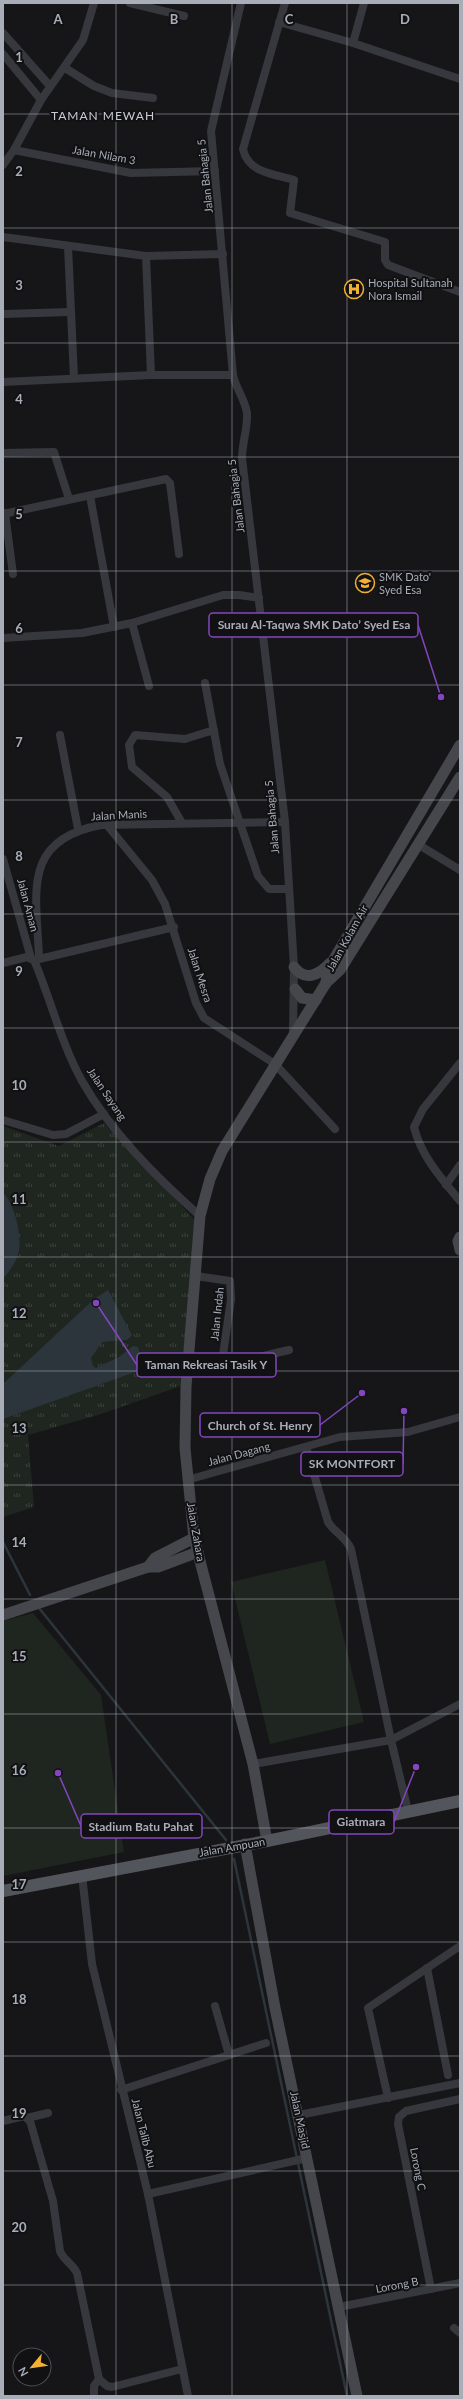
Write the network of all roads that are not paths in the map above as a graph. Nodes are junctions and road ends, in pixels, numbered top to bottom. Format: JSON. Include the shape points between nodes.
{"nodes":[{"id":1,"x":94,"y":3,"type":"edge"},
{"id":2,"x":130,"y":3,"type":"edge"},
{"id":3,"x":241,"y":3,"type":"edge"},
{"id":4,"x":285,"y":3,"type":"edge"},
{"id":5,"x":364,"y":3,"type":"edge"},
{"id":6,"x":184,"y":16,"type":"dead end"},
{"id":7,"x":279,"y":22,"type":"junction"},
{"id":8,"x":3,"y":32,"type":"edge"},
{"id":9,"x":353,"y":43,"type":"junction"},
{"id":10,"x":3,"y":54,"type":"edge"},
{"id":11,"x":65,"y":68,"type":"junction"},
{"id":12,"x":460,"y":79,"type":"edge"},
{"id":13,"x":50,"y":86,"type":"junction"},
{"id":14,"x":153,"y":98,"type":"dead end"},
{"id":15,"x":41,"y":100,"type":"junction"},
{"id":16,"x":14,"y":150,"type":"junction"},
{"id":17,"x":3,"y":165,"type":"edge"},
{"id":18,"x":215,"y":171,"type":"junction"},
{"id":19,"x":3,"y":237,"type":"edge"},
{"id":20,"x":68,"y":246,"type":"junction"},
{"id":21,"x":223,"y":254,"type":"junction"},
{"id":22,"x":146,"y":256,"type":"junction"},
{"id":23,"x":460,"y":292,"type":"edge"},
{"id":24,"x":70,"y":312,"type":"junction"},
{"id":25,"x":3,"y":314,"type":"edge"},
{"id":26,"x":151,"y":375,"type":"junction"},
{"id":27,"x":233,"y":375,"type":"junction"},
{"id":28,"x":74,"y":378,"type":"junction"},
{"id":29,"x":3,"y":382,"type":"edge"},
{"id":30,"x":3,"y":453,"type":"edge"},
{"id":31,"x":90,"y":496,"type":"junction"},
{"id":32,"x":70,"y":499,"type":"junction"},
{"id":33,"x":4,"y":514,"type":"edge"},
{"id":34,"x":179,"y":554,"type":"dead end"},
{"id":35,"x":13,"y":574,"type":"dead end"},
{"id":36,"x":259,"y":598,"type":"junction"},
{"id":37,"x":132,"y":623,"type":"junction"},
{"id":38,"x":114,"y":626,"type":"junction"},
{"id":39,"x":3,"y":638,"type":"edge"},
{"id":40,"x":205,"y":682,"type":"dead end"},
{"id":41,"x":149,"y":686,"type":"dead end"},
{"id":42,"x":214,"y":730,"type":"junction"},
{"id":43,"x":60,"y":736,"type":"dead end"},
{"id":44,"x":460,"y":745,"type":"edge"},
{"id":45,"x":460,"y":777,"type":"edge"},
{"id":46,"x":239,"y":822,"type":"junction"},
{"id":47,"x":285,"y":822,"type":"junction"},
{"id":48,"x":182,"y":823,"type":"junction"},
{"id":49,"x":107,"y":825,"type":"junction"},
{"id":50,"x":78,"y":829,"type":"junction"},
{"id":51,"x":419,"y":845,"type":"junction"},
{"id":52,"x":3,"y":859,"type":"edge"},
{"id":53,"x":460,"y":870,"type":"edge"},
{"id":54,"x":289,"y":889,"type":"junction"},
{"id":55,"x":174,"y":926,"type":"junction"},
{"id":56,"x":35,"y":959,"type":"junction"},
{"id":57,"x":334,"y":959,"type":"junction"},
{"id":58,"x":3,"y":962,"type":"edge"},
{"id":59,"x":294,"y":967,"type":"junction"},
{"id":60,"x":326,"y":983,"type":"junction"},
{"id":61,"x":295,"y":989,"type":"junction"},
{"id":62,"x":316,"y":1000,"type":"junction"},
{"id":63,"x":293,"y":1035,"type":"junction"},
{"id":64,"x":460,"y":1063,"type":"edge"},
{"id":65,"x":275,"y":1064,"type":"junction"},
{"id":66,"x":453,"y":1072,"type":"junction"},
{"id":67,"x":460,"y":1078,"type":"edge"},
{"id":68,"x":104,"y":1114,"type":"junction"},
{"id":69,"x":3,"y":1120,"type":"edge"},
{"id":70,"x":334,"y":1129,"type":"dead end"},
{"id":71,"x":460,"y":1165,"type":"edge"},
{"id":72,"x":446,"y":1185,"type":"junction"},
{"id":73,"x":460,"y":1201,"type":"edge"},
{"id":74,"x":200,"y":1216,"type":"junction"},
{"id":75,"x":460,"y":1237,"type":"edge"},
{"id":76,"x":460,"y":1250,"type":"edge"},
{"id":77,"x":196,"y":1276,"type":"junction"},
{"id":78,"x":289,"y":1350,"type":"dead end"},
{"id":79,"x":460,"y":1417,"type":"edge"},
{"id":80,"x":306,"y":1447,"type":"junction"},
{"id":81,"x":187,"y":1480,"type":"junction"},
{"id":82,"x":194,"y":1538,"type":"junction"},
{"id":83,"x":198,"y":1552,"type":"junction"},
{"id":84,"x":148,"y":1567,"type":"junction"},
{"id":85,"x":3,"y":1615,"type":"edge"},
{"id":86,"x":460,"y":1704,"type":"edge"},
{"id":87,"x":390,"y":1740,"type":"junction"},
{"id":88,"x":253,"y":1764,"type":"junction"},
{"id":89,"x":460,"y":1800,"type":"edge"},
{"id":90,"x":408,"y":1811,"type":"junction"},
{"id":91,"x":267,"y":1841,"type":"junction"},
{"id":92,"x":245,"y":1844,"type":"junction"},
{"id":93,"x":82,"y":1874,"type":"junction"},
{"id":94,"x":3,"y":1891,"type":"edge"},
{"id":95,"x":460,"y":1946,"type":"edge"},
{"id":96,"x":427,"y":1968,"type":"junction"},
{"id":97,"x":215,"y":2006,"type":"dead end"},
{"id":98,"x":266,"y":2043,"type":"dead end"},
{"id":99,"x":229,"y":2054,"type":"junction"},
{"id":100,"x":448,"y":2074,"type":"dead end"},
{"id":101,"x":460,"y":2083,"type":"edge"},
{"id":102,"x":121,"y":2090,"type":"junction"},
{"id":103,"x":388,"y":2098,"type":"junction"},
{"id":104,"x":460,"y":2099,"type":"edge"},
{"id":105,"x":48,"y":2112,"type":"dead end"},
{"id":106,"x":299,"y":2115,"type":"junction"},
{"id":107,"x":27,"y":2118,"type":"junction"},
{"id":108,"x":3,"y":2121,"type":"edge"},
{"id":109,"x":304,"y":2159,"type":"junction"},
{"id":110,"x":148,"y":2194,"type":"junction"},
{"id":111,"x":460,"y":2283,"type":"edge"},
{"id":112,"x":431,"y":2289,"type":"junction"},
{"id":113,"x":339,"y":2307,"type":"junction"},
{"id":114,"x":182,"y":2369,"type":"junction"},
{"id":115,"x":99,"y":2379,"type":"junction"},
{"id":116,"x":94,"y":2396,"type":"edge"},
{"id":117,"x":188,"y":2396,"type":"edge"},
{"id":118,"x":357,"y":2396,"type":"edge"}],
"edges":[{"from":1,"to":11,"type":"street","via":[[82,40]]},
{"from":2,"to":6,"type":"street"},
{"from":3,"to":18,"type":"street","name":"Jalan Bahagia 5","via":[[211,131]]},
{"from":4,"to":7,"type":"street"},
{"from":5,"to":9,"type":"street"},
{"from":7,"to":9,"type":"street"},
{"from":7,"to":23,"type":"street","via":[[243,149],[248,162],[257,170],[294,180],[290,212],[385,242],[385,260],[388,265]]},
{"from":8,"to":13,"type":"street"},
{"from":9,"to":12,"type":"street"},
{"from":10,"to":15,"type":"street"},
{"from":11,"to":13,"type":"street"},
{"from":11,"to":14,"type":"street","via":[[94,86],[112,93]]},
{"from":13,"to":15,"type":"street"},
{"from":15,"to":16,"type":"street"},
{"from":16,"to":17,"type":"street"},
{"from":16,"to":18,"type":"street","name":"Jalan Nilam 3","via":[[131,173]]},
{"from":18,"to":21,"type":"street","name":"Jalan Bahagia 5"},
{"from":19,"to":20,"type":"street"},
{"from":20,"to":22,"type":"street"},
{"from":20,"to":24,"type":"street"},
{"from":21,"to":22,"type":"street"},
{"from":21,"to":27,"type":"street","name":"Jalan Bahagia 5"},
{"from":22,"to":26,"type":"street"},
{"from":24,"to":25,"type":"street"},
{"from":24,"to":28,"type":"street"},
{"from":26,"to":27,"type":"street"},
{"from":26,"to":28,"type":"street"},
{"from":27,"to":36,"type":"street","name":"Jalan Bahagia 5","via":[[246,413],[242,458]]},
{"from":28,"to":29,"type":"street"},
{"from":30,"to":32,"type":"street","via":[[54,452]]},
{"from":31,"to":32,"type":"street"},
{"from":31,"to":34,"type":"street","via":[[162,479],[168,481],[176,516]]},
{"from":31,"to":38,"type":"street"},
{"from":32,"to":33,"type":"street"},
{"from":33,"to":35,"type":"street"},
{"from":36,"to":37,"type":"street","via":[[223,595]]},
{"from":36,"to":47,"type":"street","name":"Jalan Bahagia 5"},
{"from":37,"to":38,"type":"street"},
{"from":37,"to":41,"type":"street"},
{"from":38,"to":39,"type":"street","via":[[67,635]]},
{"from":40,"to":42,"type":"street"},
{"from":42,"to":46,"type":"street","via":[[220,764]]},
{"from":42,"to":48,"type":"street","via":[[185,739],[135,735],[129,745],[132,767],[167,797]]},
{"from":43,"to":50,"type":"street"},
{"from":44,"to":57,"type":"street","name":"Jalan Kolam Air"},
{"from":45,"to":51,"type":"street","name":"Jalan Kolam Air"},
{"from":46,"to":47,"type":"street","name":"Jalan Manis"},
{"from":46,"to":48,"type":"street","name":"Jalan Manis"},
{"from":46,"to":54,"type":"street","via":[[263,884],[269,889]]},
{"from":47,"to":54,"type":"street","name":"Jalan Bahagia 5"},
{"from":48,"to":49,"type":"street","name":"Jalan Manis"},
{"from":49,"to":50,"type":"street","name":"Jalan Manis"},
{"from":49,"to":55,"type":"street","name":"Jalan Mesra","via":[[152,880],[166,904]]},
{"from":50,"to":56,"type":"street","name":"Jalan Manis","via":[[52,846],[43,857],[37,877]]},
{"from":51,"to":53,"type":"street"},
{"from":51,"to":60,"type":"street","name":"Jalan Kolam Air","via":[[340,970]]},
{"from":52,"to":56,"type":"street","name":"Jalan Aman"},
{"from":54,"to":59,"type":"street","name":"Jalan Bahagia 5"},
{"from":55,"to":56,"type":"street"},
{"from":55,"to":65,"type":"street","name":"Jalan Mesra","via":[[196,1003],[204,1018]]},
{"from":56,"to":58,"type":"street","via":[[27,957]]},
{"from":56,"to":68,"type":"street","name":"Jalan Sayang","via":[[62,1038],[82,1081]]},
{"from":57,"to":59,"type":"street","via":[[323,971],[315,975],[303,975]]},
{"from":57,"to":60,"type":"street","name":"Jalan Kolam Air","via":[[327,972]]},
{"from":59,"to":61,"type":"street","name":"Jalan Bahagia 5"},
{"from":60,"to":62,"type":"street","name":"Jalan Zahara"},
{"from":61,"to":62,"type":"street","via":[[302,998]]},
{"from":61,"to":63,"type":"street","name":"Jalan Bahagia 5"},
{"from":62,"to":63,"type":"street","name":"Jalan Zahara"},
{"from":63,"to":65,"type":"street","name":"Jalan Zahara"},
{"from":64,"to":66,"type":"street"},
{"from":65,"to":70,"type":"street","name":"Jalan Mesra"},
{"from":65,"to":74,"type":"street","name":"Jalan Zahara","via":[[222,1151],[210,1179]]},
{"from":66,"to":67,"type":"street"},
{"from":66,"to":72,"type":"street","via":[[423,1109],[414,1126],[416,1136],[432,1167]]},
{"from":68,"to":69,"type":"street","via":[[66,1134],[53,1136]]},
{"from":68,"to":74,"type":"street","name":"Jalan Sayang","via":[[136,1152]]},
{"from":71,"to":72,"type":"street"},
{"from":72,"to":73,"type":"street"},
{"from":74,"to":77,"type":"street","name":"Jalan Zahara"},
{"from":75,"to":76,"type":"street"},
{"from":77,"to":78,"type":"street","name":"Jalan Indah","via":[[230,1281],[231,1299],[223,1354],[233,1358],[252,1358]]},
{"from":77,"to":81,"type":"street","name":"Jalan Zahara","via":[[186,1387]]},
{"from":79,"to":80,"type":"street","name":"Jalan Dagang","via":[[418,1431],[340,1437]]},
{"from":80,"to":81,"type":"street","name":"Jalan Dagang"},
{"from":80,"to":87,"type":"street","via":[[328,1522],[333,1530],[347,1540],[351,1549]]},
{"from":81,"to":82,"type":"street","name":"Jalan Zahara"},
{"from":82,"to":83,"type":"street","name":"Jalan Zahara"},
{"from":82,"to":84,"type":"street","via":[[155,1558]]},
{"from":83,"to":84,"type":"street","via":[[158,1567]]},
{"from":83,"to":88,"type":"street","name":"Jalan Zahara"},
{"from":84,"to":85,"type":"street"},
{"from":86,"to":87,"type":"street"},
{"from":87,"to":88,"type":"street"},
{"from":87,"to":90,"type":"street"},
{"from":88,"to":91,"type":"street","name":"Jalan Zahara"},
{"from":89,"to":90,"type":"main road","name":"Jalan Ampuan"},
{"from":90,"to":91,"type":"main road","name":"Jalan Ampuan"},
{"from":91,"to":92,"type":"main road","name":"Jalan Ampuan"},
{"from":92,"to":93,"type":"main road","name":"Jalan Ampuan"},
{"from":92,"to":106,"type":"street","name":"Jalan Masjid","via":[[275,2008]]},
{"from":93,"to":94,"type":"main road","name":"Jalan Ampuan"},
{"from":93,"to":102,"type":"street","name":"Jalan Talib Abu","via":[[92,1964]]},
{"from":95,"to":96,"type":"street"},
{"from":96,"to":100,"type":"street"},
{"from":96,"to":103,"type":"street","via":[[368,2008]]},
{"from":97,"to":99,"type":"street"},
{"from":98,"to":99,"type":"street"},
{"from":99,"to":102,"type":"street"},
{"from":101,"to":103,"type":"street"},
{"from":102,"to":110,"type":"street","name":"Jalan Talib Abu"},
{"from":103,"to":106,"type":"street"},
{"from":104,"to":112,"type":"street","name":"Lorong C","via":[[406,2111],[398,2124]]},
{"from":105,"to":107,"type":"street"},
{"from":106,"to":109,"type":"street","name":"Jalan Masjid"},
{"from":107,"to":108,"type":"street","via":[[24,2116]]},
{"from":107,"to":115,"type":"street","via":[[54,2201],[60,2251],[77,2273]]},
{"from":109,"to":110,"type":"street"},
{"from":109,"to":113,"type":"street","name":"Jalan Masjid"},
{"from":110,"to":114,"type":"street","name":"Jalan Talib Abu"},
{"from":111,"to":112,"type":"street","name":"Lorong B"},
{"from":112,"to":113,"type":"street","name":"Lorong B"},
{"from":113,"to":118,"type":"street","name":"Jalan Masjid"},
{"from":114,"to":115,"type":"street","via":[[112,2387]]},
{"from":114,"to":117,"type":"street","name":"Jalan Talib Abu"},
{"from":115,"to":116,"type":"street","via":[[94,2386]]}]}
